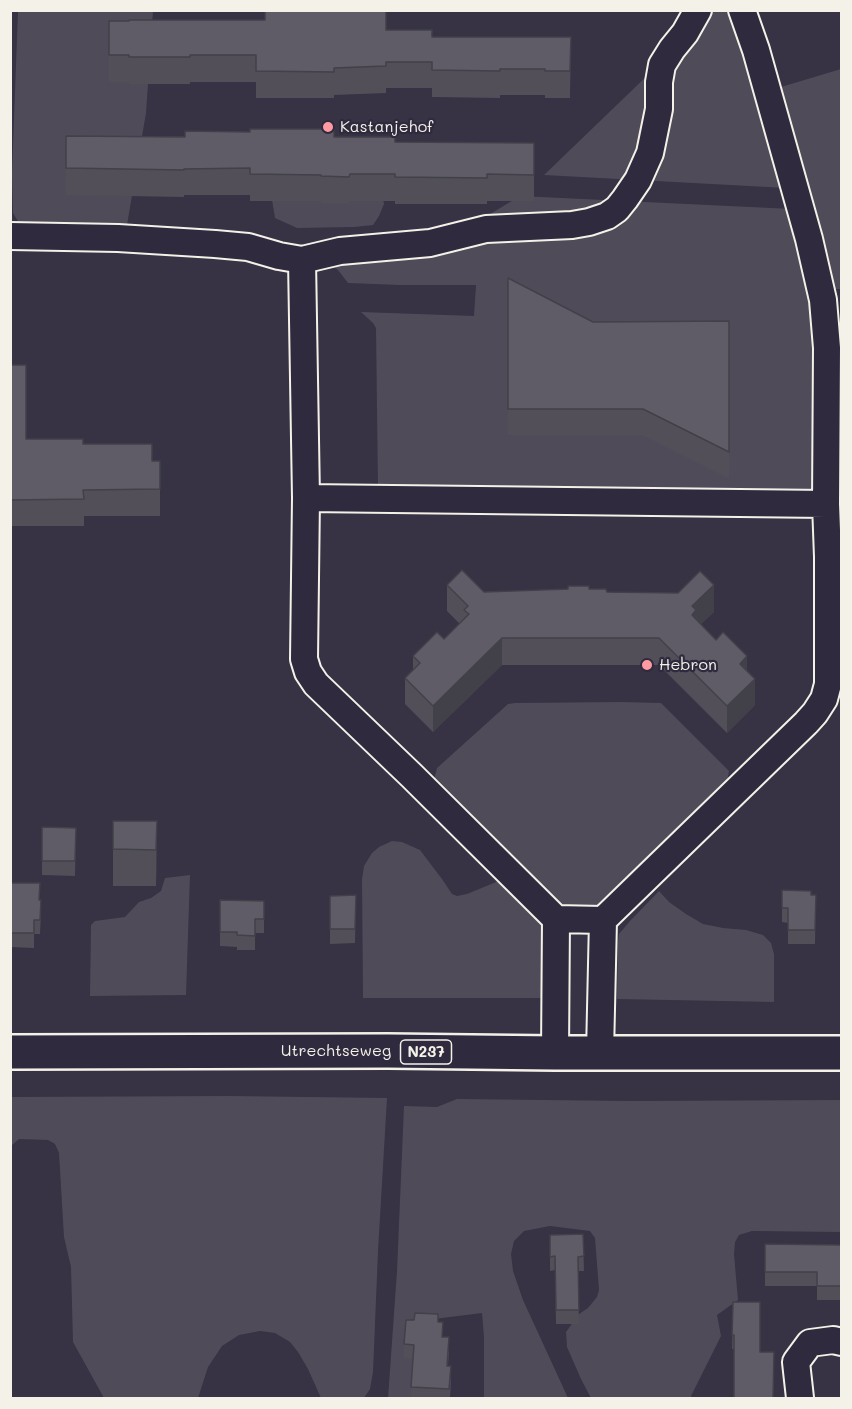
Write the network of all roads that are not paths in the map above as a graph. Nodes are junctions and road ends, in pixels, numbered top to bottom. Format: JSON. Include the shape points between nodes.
{"nodes":[{"id":1,"x":698,"y":10,"type":"edge"},
{"id":2,"x":742,"y":10,"type":"edge"},
{"id":3,"x":10,"y":236,"type":"edge"},
{"id":4,"x":302,"y":260,"type":"junction"},
{"id":5,"x":306,"y":498,"type":"junction"},
{"id":6,"x":826,"y":504,"type":"junction"},
{"id":7,"x":556,"y":919,"type":"junction"},
{"id":8,"x":603,"y":920,"type":"junction"},
{"id":9,"x":10,"y":1052,"type":"edge"},
{"id":10,"x":555,"y":1053,"type":"junction"},
{"id":11,"x":600,"y":1053,"type":"junction"},
{"id":12,"x":842,"y":1053,"type":"edge"},
{"id":13,"x":842,"y":1342,"type":"edge"},
{"id":14,"x":800,"y":1398,"type":"edge"}],
"edges":[{"from":1,"to":4,"type":"street","via":[[662,65],[655,132],[638,180],[617,209],[606,216],[572,225],[486,229],[430,243],[340,251]]},
{"from":2,"to":6,"type":"street","via":[[823,300],[827,348]]},
{"from":3,"to":4,"type":"street","via":[[215,244],[248,247]]},
{"from":4,"to":5,"type":"street"},
{"from":5,"to":6,"type":"street"},
{"from":5,"to":7,"type":"street","via":[[304,659],[308,672]]},
{"from":6,"to":8,"type":"street","via":[[828,684],[824,699],[806,723]]},
{"from":7,"to":8,"type":"street"},
{"from":7,"to":10,"type":"street"},
{"from":8,"to":11,"type":"street"},
{"from":9,"to":10,"type":"main road","name":"Utrechtseweg","number":"N237"},
{"from":10,"to":11,"type":"main road","name":"Utrechtseweg","number":"N237"},
{"from":11,"to":12,"type":"main road","name":"Utrechtseweg","number":"N237"},
{"from":13,"to":14,"type":"street","via":[[810,1343],[796,1362]]}]}
